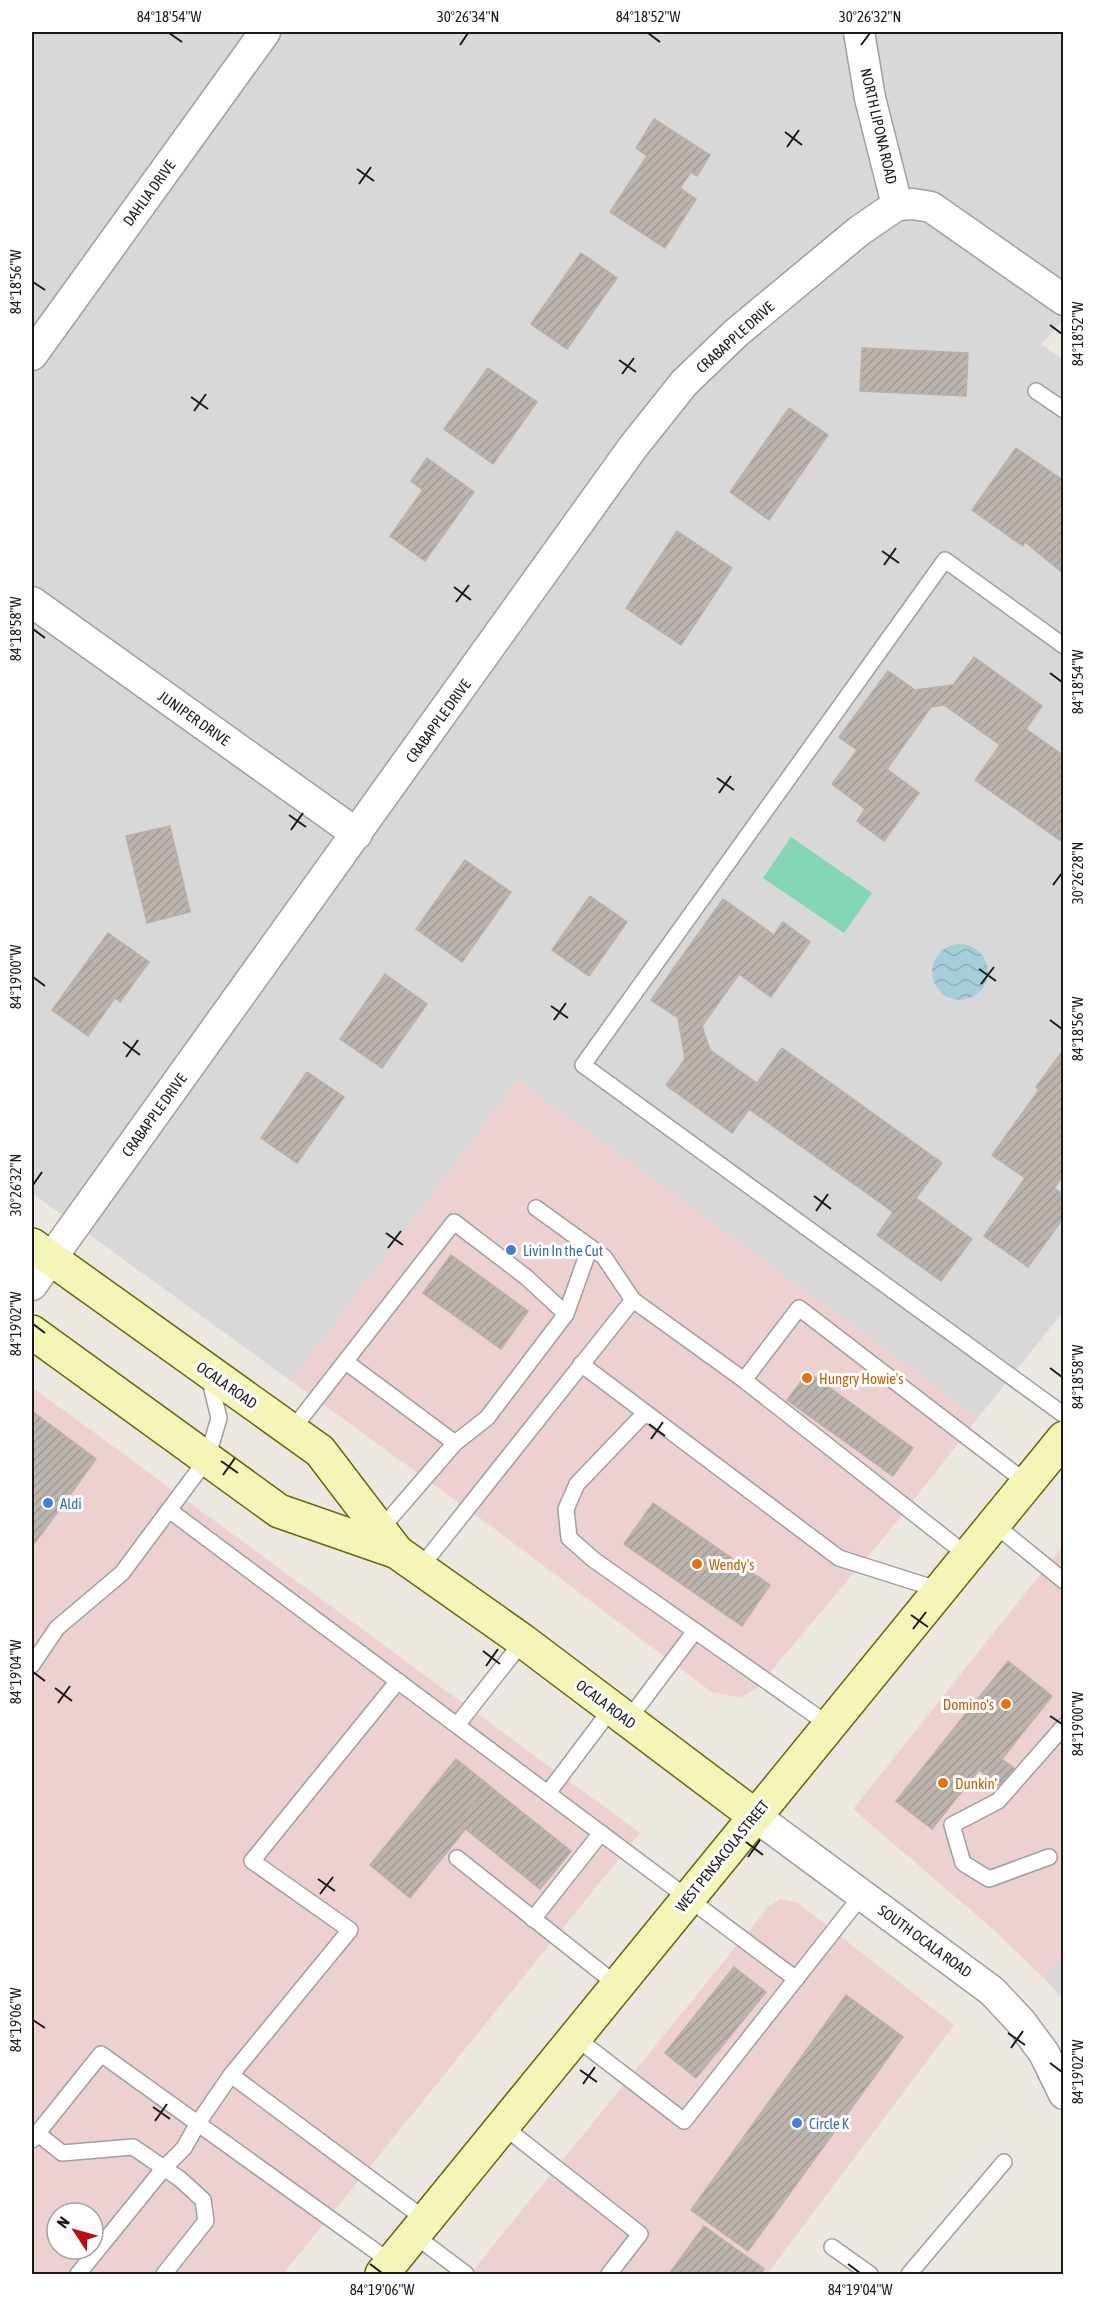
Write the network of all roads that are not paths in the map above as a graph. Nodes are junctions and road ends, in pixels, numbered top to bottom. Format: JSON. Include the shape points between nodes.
{"nodes":[{"id":1,"x":265,"y":32,"type":"edge"},
{"id":2,"x":859,"y":32,"type":"edge"},
{"id":3,"x":897,"y":205,"type":"junction"},
{"id":4,"x":1064,"y":300,"type":"edge"},
{"id":5,"x":32,"y":355,"type":"edge"},
{"id":6,"x":1036,"y":390,"type":"dead end"},
{"id":7,"x":1064,"y":410,"type":"edge"},
{"id":8,"x":32,"y":602,"type":"edge"},
{"id":9,"x":1064,"y":646,"type":"edge"},
{"id":10,"x":357,"y":834,"type":"junction"},
{"id":11,"x":536,"y":1208,"type":"dead end"},
{"id":12,"x":590,"y":1247,"type":"junction"},
{"id":13,"x":41,"y":1252,"type":"edge"},
{"id":14,"x":32,"y":1285,"type":"edge"},
{"id":15,"x":633,"y":1300,"type":"junction"},
{"id":16,"x":566,"y":1314,"type":"junction"},
{"id":17,"x":32,"y":1332,"type":"edge"},
{"id":18,"x":346,"y":1362,"type":"junction"},
{"id":19,"x":581,"y":1364,"type":"junction"},
{"id":20,"x":208,"y":1371,"type":"junction"},
{"id":21,"x":744,"y":1380,"type":"junction"},
{"id":22,"x":645,"y":1413,"type":"junction"},
{"id":23,"x":1064,"y":1415,"type":"edge"},
{"id":24,"x":291,"y":1431,"type":"junction"},
{"id":25,"x":1064,"y":1438,"type":"edge"},
{"id":26,"x":455,"y":1443,"type":"junction"},
{"id":27,"x":207,"y":1459,"type":"junction"},
{"id":28,"x":1027,"y":1483,"type":"junction"},
{"id":29,"x":169,"y":1510,"type":"junction"},
{"id":30,"x":994,"y":1524,"type":"junction"},
{"id":31,"x":399,"y":1550,"type":"junction"},
{"id":32,"x":968,"y":1556,"type":"junction"},
{"id":33,"x":1064,"y":1581,"type":"edge"},
{"id":34,"x":940,"y":1590,"type":"junction"},
{"id":35,"x":695,"y":1630,"type":"junction"},
{"id":36,"x":523,"y":1641,"type":"junction"},
{"id":37,"x":32,"y":1665,"type":"edge"},
{"id":38,"x":398,"y":1681,"type":"junction"},
{"id":39,"x":620,"y":1714,"type":"junction"},
{"id":40,"x":457,"y":1725,"type":"junction"},
{"id":41,"x":830,"y":1725,"type":"junction"},
{"id":42,"x":1064,"y":1726,"type":"edge"},
{"id":43,"x":548,"y":1793,"type":"junction"},
{"id":44,"x":755,"y":1816,"type":"junction"},
{"id":45,"x":601,"y":1833,"type":"junction"},
{"id":46,"x":1048,"y":1857,"type":"dead end"},
{"id":47,"x":457,"y":1858,"type":"dead end"},
{"id":48,"x":862,"y":1895,"type":"junction"},
{"id":49,"x":688,"y":1898,"type":"junction"},
{"id":50,"x":533,"y":1919,"type":"junction"},
{"id":51,"x":796,"y":1979,"type":"junction"},
{"id":52,"x":617,"y":1985,"type":"junction"},
{"id":53,"x":575,"y":2037,"type":"junction"},
{"id":54,"x":231,"y":2075,"type":"junction"},
{"id":55,"x":1064,"y":2094,"type":"edge"},
{"id":56,"x":198,"y":2123,"type":"junction"},
{"id":57,"x":503,"y":2126,"type":"junction"},
{"id":58,"x":34,"y":2137,"type":"edge"},
{"id":59,"x":1004,"y":2162,"type":"dead end"},
{"id":60,"x":164,"y":2168,"type":"junction"},
{"id":61,"x":420,"y":2228,"type":"junction"},
{"id":62,"x":832,"y":2247,"type":"dead end"},
{"id":63,"x":387,"y":2268,"type":"edge"},
{"id":64,"x":863,"y":2272,"type":"edge"},
{"id":65,"x":78,"y":2274,"type":"edge"},
{"id":66,"x":164,"y":2274,"type":"edge"},
{"id":67,"x":466,"y":2274,"type":"edge"},
{"id":68,"x":609,"y":2274,"type":"edge"},
{"id":69,"x":909,"y":2274,"type":"edge"}],
"edges":[{"from":1,"to":5,"type":"street","name":"DAHLIA DRIVE"},
{"from":2,"to":3,"type":"street","name":"NORTH LIPONA ROAD","via":[[870,98]]},
{"from":3,"to":4,"type":"street","name":"NORTH LIPONA ROAD","via":[[931,207]]},
{"from":3,"to":10,"type":"street","name":"CRABAPPLE DRIVE","via":[[858,231],[684,383],[633,447]]},
{"from":6,"to":7,"type":"lane"},
{"from":8,"to":10,"type":"street","name":"JUNIPER DRIVE"},
{"from":9,"to":23,"type":"lane","via":[[945,560],[583,1065]]},
{"from":10,"to":13,"type":"street","name":"CRABAPPLE DRIVE"},
{"from":11,"to":12,"type":"lane"},
{"from":12,"to":15,"type":"lane","via":[[604,1257]]},
{"from":12,"to":16,"type":"lane"},
{"from":13,"to":14,"type":"street","name":"CRABAPPLE DRIVE"},
{"from":13,"to":20,"type":"main road","name":"OCALA ROAD"},
{"from":15,"to":19,"type":"lane"},
{"from":15,"to":21,"type":"lane"},
{"from":16,"to":18,"type":"lane","via":[[526,1277],[454,1222]]},
{"from":16,"to":26,"type":"lane","via":[[487,1418]]},
{"from":17,"to":27,"type":"main road","name":"OCALA ROAD"},
{"from":18,"to":24,"type":"lane"},
{"from":18,"to":26,"type":"lane"},
{"from":19,"to":22,"type":"lane"},
{"from":19,"to":31,"type":"lane"},
{"from":20,"to":24,"type":"main road","name":"OCALA ROAD"},
{"from":20,"to":27,"type":"lane","via":[[219,1418]]},
{"from":21,"to":28,"type":"lane","via":[[799,1308]]},
{"from":21,"to":32,"type":"lane"},
{"from":22,"to":34,"type":"lane","via":[[839,1558]]},
{"from":22,"to":35,"type":"lane","via":[[577,1484],[566,1509],[569,1538],[594,1560]]},
{"from":24,"to":31,"type":"main road","name":"OCALA ROAD","via":[[320,1451]]},
{"from":25,"to":28,"type":"main road","name":"WEST PENSACOLA STREET"},
{"from":26,"to":31,"type":"lane"},
{"from":27,"to":29,"type":"lane"},
{"from":27,"to":31,"type":"main road","name":"OCALA ROAD","via":[[279,1511]]},
{"from":28,"to":30,"type":"main road","name":"WEST PENSACOLA STREET"},
{"from":29,"to":37,"type":"lane","via":[[122,1573],[57,1628]]},
{"from":29,"to":38,"type":"lane"},
{"from":30,"to":32,"type":"main road","name":"WEST PENSACOLA STREET"},
{"from":30,"to":33,"type":"lane"},
{"from":31,"to":36,"type":"main road","name":"OCALA ROAD"},
{"from":32,"to":34,"type":"main road","name":"WEST PENSACOLA STREET"},
{"from":34,"to":41,"type":"main road","name":"WEST PENSACOLA STREET"},
{"from":35,"to":39,"type":"lane"},
{"from":35,"to":41,"type":"lane"},
{"from":36,"to":39,"type":"main road","name":"OCALA ROAD"},
{"from":36,"to":40,"type":"lane"},
{"from":38,"to":40,"type":"lane"},
{"from":38,"to":54,"type":"lane","via":[[252,1861],[350,1930]]},
{"from":39,"to":43,"type":"lane"},
{"from":39,"to":44,"type":"main road","name":"OCALA ROAD"},
{"from":40,"to":43,"type":"lane"},
{"from":41,"to":44,"type":"main road","name":"WEST PENSACOLA STREET"},
{"from":42,"to":46,"type":"lane","via":[[998,1802],[952,1825],[963,1863],[989,1879]]},
{"from":43,"to":45,"type":"lane"},
{"from":44,"to":48,"type":"street","name":"SOUTH OCALA ROAD"},
{"from":44,"to":49,"type":"main road","name":"WEST PENSACOLA STREET"},
{"from":45,"to":49,"type":"lane"},
{"from":45,"to":50,"type":"lane"},
{"from":47,"to":50,"type":"lane"},
{"from":48,"to":51,"type":"lane"},
{"from":48,"to":55,"type":"street","name":"SOUTH OCALA ROAD","via":[[992,1990],[1044,2053]]},
{"from":49,"to":51,"type":"lane"},
{"from":49,"to":52,"type":"main road","name":"WEST PENSACOLA STREET"},
{"from":50,"to":52,"type":"lane"},
{"from":51,"to":53,"type":"lane","via":[[684,2121]]},
{"from":52,"to":53,"type":"main road","name":"WEST PENSACOLA STREET"},
{"from":53,"to":57,"type":"main road","name":"WEST PENSACOLA STREET"},
{"from":54,"to":56,"type":"lane"},
{"from":54,"to":61,"type":"lane"},
{"from":56,"to":58,"type":"lane","via":[[101,2054]]},
{"from":56,"to":60,"type":"lane","via":[[184,2148]]},
{"from":56,"to":63,"type":"lane"},
{"from":57,"to":61,"type":"main road","name":"WEST PENSACOLA STREET"},
{"from":57,"to":68,"type":"lane","via":[[640,2234]]},
{"from":58,"to":60,"type":"lane","via":[[62,2153],[134,2147]]},
{"from":59,"to":69,"type":"lane"},
{"from":60,"to":65,"type":"lane"},
{"from":60,"to":66,"type":"lane","via":[[203,2200],[206,2221]]},
{"from":61,"to":63,"type":"main road","name":"WEST PENSACOLA STREET"},
{"from":61,"to":67,"type":"lane"},
{"from":62,"to":64,"type":"lane"}]}
